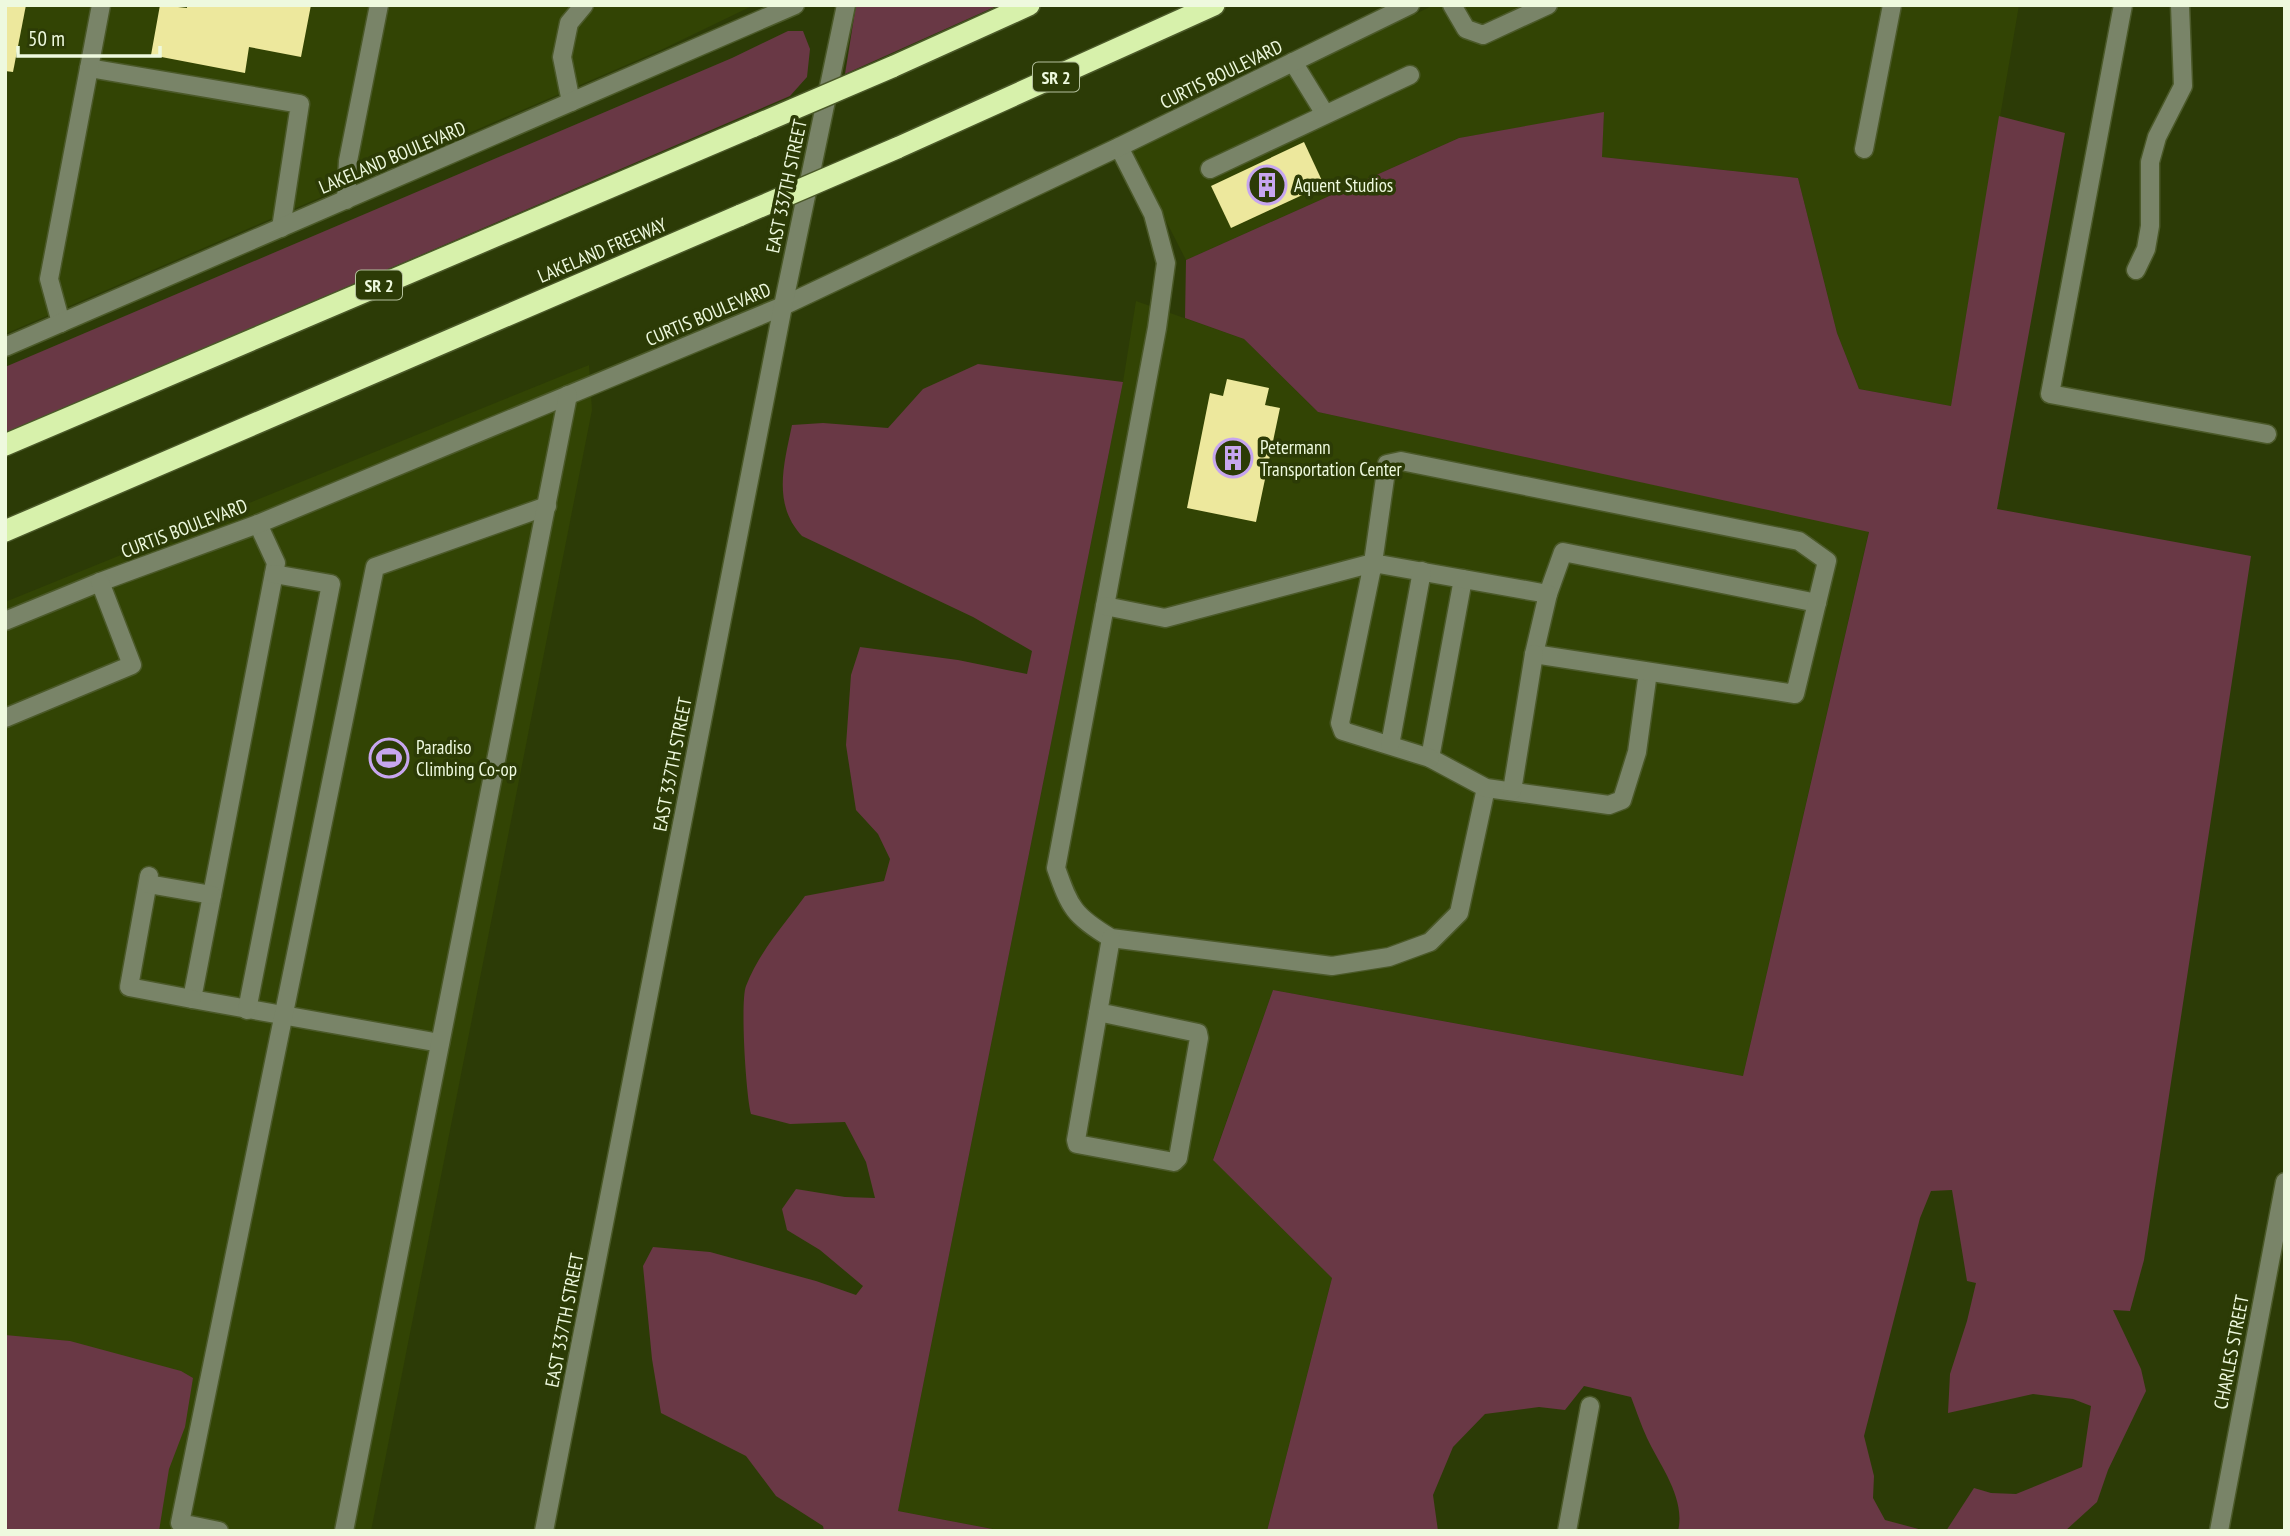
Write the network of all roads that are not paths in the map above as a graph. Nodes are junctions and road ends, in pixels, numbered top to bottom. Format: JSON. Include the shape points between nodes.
{"nodes":[{"id":1,"x":101,"y":5,"type":"edge"},
{"id":2,"x":380,"y":5,"type":"edge"},
{"id":3,"x":584,"y":5,"type":"edge"},
{"id":4,"x":794,"y":5,"type":"edge"},
{"id":5,"x":846,"y":5,"type":"edge"},
{"id":6,"x":1029,"y":5,"type":"edge"},
{"id":7,"x":1214,"y":5,"type":"edge"},
{"id":8,"x":1410,"y":5,"type":"edge"},
{"id":9,"x":1452,"y":5,"type":"edge"},
{"id":10,"x":1548,"y":5,"type":"edge"},
{"id":11,"x":1892,"y":5,"type":"edge"},
{"id":12,"x":2123,"y":5,"type":"edge"},
{"id":13,"x":2180,"y":5,"type":"edge"},
{"id":14,"x":1293,"y":62,"type":"junction"},
{"id":15,"x":89,"y":68,"type":"junction"},
{"id":16,"x":1410,"y":75,"type":"dead end"},
{"id":17,"x":570,"y":102,"type":"junction"},
{"id":18,"x":1325,"y":114,"type":"junction"},
{"id":19,"x":1119,"y":147,"type":"junction"},
{"id":20,"x":1864,"y":149,"type":"dead end"},
{"id":21,"x":1210,"y":169,"type":"dead end"},
{"id":22,"x":346,"y":200,"type":"junction"},
{"id":23,"x":281,"y":228,"type":"junction"},
{"id":24,"x":2136,"y":270,"type":"dead end"},
{"id":25,"x":783,"y":306,"type":"junction"},
{"id":26,"x":61,"y":323,"type":"junction"},
{"id":27,"x":5,"y":347,"type":"edge"},
{"id":28,"x":568,"y":395,"type":"junction"},
{"id":29,"x":2267,"y":433,"type":"dead end"},
{"id":30,"x":5,"y":445,"type":"edge"},
{"id":31,"x":547,"y":506,"type":"junction"},
{"id":32,"x":258,"y":523,"type":"junction"},
{"id":33,"x":5,"y":531,"type":"edge"},
{"id":34,"x":1373,"y":563,"type":"junction"},
{"id":35,"x":1422,"y":571,"type":"junction"},
{"id":36,"x":274,"y":574,"type":"junction"},
{"id":37,"x":1463,"y":579,"type":"junction"},
{"id":38,"x":100,"y":582,"type":"junction"},
{"id":39,"x":1548,"y":594,"type":"junction"},
{"id":40,"x":1817,"y":603,"type":"junction"},
{"id":41,"x":1105,"y":606,"type":"junction"},
{"id":42,"x":5,"y":621,"type":"edge"},
{"id":43,"x":1534,"y":654,"type":"junction"},
{"id":44,"x":1648,"y":672,"type":"junction"},
{"id":45,"x":5,"y":718,"type":"edge"},
{"id":46,"x":1390,"y":745,"type":"junction"},
{"id":47,"x":1430,"y":758,"type":"junction"},
{"id":48,"x":1486,"y":788,"type":"junction"},
{"id":49,"x":1512,"y":791,"type":"junction"},
{"id":50,"x":212,"y":895,"type":"junction"},
{"id":51,"x":1111,"y":938,"type":"junction"},
{"id":52,"x":192,"y":999,"type":"junction"},
{"id":53,"x":247,"y":1010,"type":"junction"},
{"id":54,"x":1098,"y":1012,"type":"junction"},
{"id":55,"x":284,"y":1016,"type":"junction"},
{"id":56,"x":440,"y":1043,"type":"junction"},
{"id":57,"x":2285,"y":1182,"type":"edge"},
{"id":58,"x":1590,"y":1406,"type":"dead end"},
{"id":59,"x":219,"y":1531,"type":"edge"},
{"id":60,"x":344,"y":1531,"type":"edge"},
{"id":61,"x":544,"y":1531,"type":"edge"},
{"id":62,"x":1567,"y":1531,"type":"edge"},
{"id":63,"x":2219,"y":1531,"type":"edge"}],
"edges":[{"from":1,"to":15,"type":"street"},
{"from":2,"to":22,"type":"street","via":[[348,161]]},
{"from":3,"to":17,"type":"street","via":[[569,23],[562,58]]},
{"from":4,"to":17,"type":"street","name":"LAKELAND BOULEVARD"},
{"from":5,"to":25,"type":"street","name":"EAST 337TH STREET"},
{"from":6,"to":30,"type":"highway","number":"SR 2","bridge":true},
{"from":7,"to":33,"type":"highway","name":"LAKELAND FREEWAY","number":"SR 2","bridge":true,"via":[[897,148]]},
{"from":8,"to":14,"type":"street","name":"CURTIS BOULEVARD"},
{"from":9,"to":10,"type":"street","via":[[1466,29],[1483,35]]},
{"from":11,"to":20,"type":"street"},
{"from":12,"to":29,"type":"street","via":[[2050,394]]},
{"from":13,"to":24,"type":"street","via":[[2183,86],[2157,137],[2150,162],[2150,226]]},
{"from":14,"to":18,"type":"street"},
{"from":14,"to":19,"type":"street","name":"CURTIS BOULEVARD"},
{"from":15,"to":23,"type":"street","via":[[300,104]]},
{"from":15,"to":26,"type":"street","via":[[49,279]]},
{"from":16,"to":18,"type":"street"},
{"from":17,"to":22,"type":"street","name":"LAKELAND BOULEVARD"},
{"from":18,"to":21,"type":"street"},
{"from":19,"to":25,"type":"street","name":"CURTIS BOULEVARD"},
{"from":19,"to":41,"type":"street","via":[[1153,214],[1166,263]]},
{"from":22,"to":23,"type":"street","name":"LAKELAND BOULEVARD"},
{"from":23,"to":26,"type":"street","name":"LAKELAND BOULEVARD"},
{"from":25,"to":28,"type":"street","name":"CURTIS BOULEVARD"},
{"from":25,"to":61,"type":"street","name":"EAST 337TH STREET"},
{"from":26,"to":27,"type":"street","name":"LAKELAND BOULEVARD"},
{"from":28,"to":31,"type":"street"},
{"from":28,"to":32,"type":"street","name":"CURTIS BOULEVARD"},
{"from":31,"to":55,"type":"street","via":[[375,567]]},
{"from":31,"to":56,"type":"street"},
{"from":32,"to":36,"type":"street","via":[[276,563]]},
{"from":32,"to":38,"type":"street","name":"CURTIS BOULEVARD"},
{"from":34,"to":35,"type":"street"},
{"from":34,"to":40,"type":"street","via":[[1387,464],[1401,461],[1799,541],[1827,561]]},
{"from":34,"to":41,"type":"street","via":[[1165,618]]},
{"from":34,"to":46,"type":"street","via":[[1340,723],[1343,731]]},
{"from":35,"to":37,"type":"street"},
{"from":35,"to":46,"type":"street"},
{"from":36,"to":50,"type":"street"},
{"from":36,"to":53,"type":"street","via":[[331,584]]},
{"from":37,"to":39,"type":"street"},
{"from":37,"to":47,"type":"street"},
{"from":38,"to":42,"type":"street","name":"CURTIS BOULEVARD"},
{"from":38,"to":45,"type":"street","via":[[132,665]]},
{"from":39,"to":40,"type":"street","via":[[1563,552]]},
{"from":39,"to":43,"type":"street"},
{"from":40,"to":44,"type":"street","via":[[1795,694]]},
{"from":41,"to":51,"type":"street","via":[[1056,868],[1067,901],[1083,922]]},
{"from":43,"to":44,"type":"street"},
{"from":43,"to":49,"type":"street"},
{"from":44,"to":49,"type":"street","via":[[1637,752],[1622,800],[1609,805]]},
{"from":46,"to":47,"type":"street"},
{"from":47,"to":48,"type":"street"},
{"from":48,"to":49,"type":"street"},
{"from":48,"to":51,"type":"street","via":[[1458,913],[1430,942],[1389,957],[1332,967]]},
{"from":50,"to":52,"type":"street"},
{"from":50,"to":52,"type":"street","via":[[148,880],[129,987]]},
{"from":51,"to":54,"type":"street"},
{"from":52,"to":53,"type":"street"},
{"from":53,"to":55,"type":"street"},
{"from":54,"to":54,"type":"street","via":[[1077,1144],[1174,1162],[1198,1033]]},
{"from":55,"to":56,"type":"street"},
{"from":55,"to":59,"type":"street","via":[[180,1523]]},
{"from":56,"to":60,"type":"street"},
{"from":57,"to":63,"type":"street","name":"CHARLES STREET"},
{"from":58,"to":62,"type":"street"}]}
